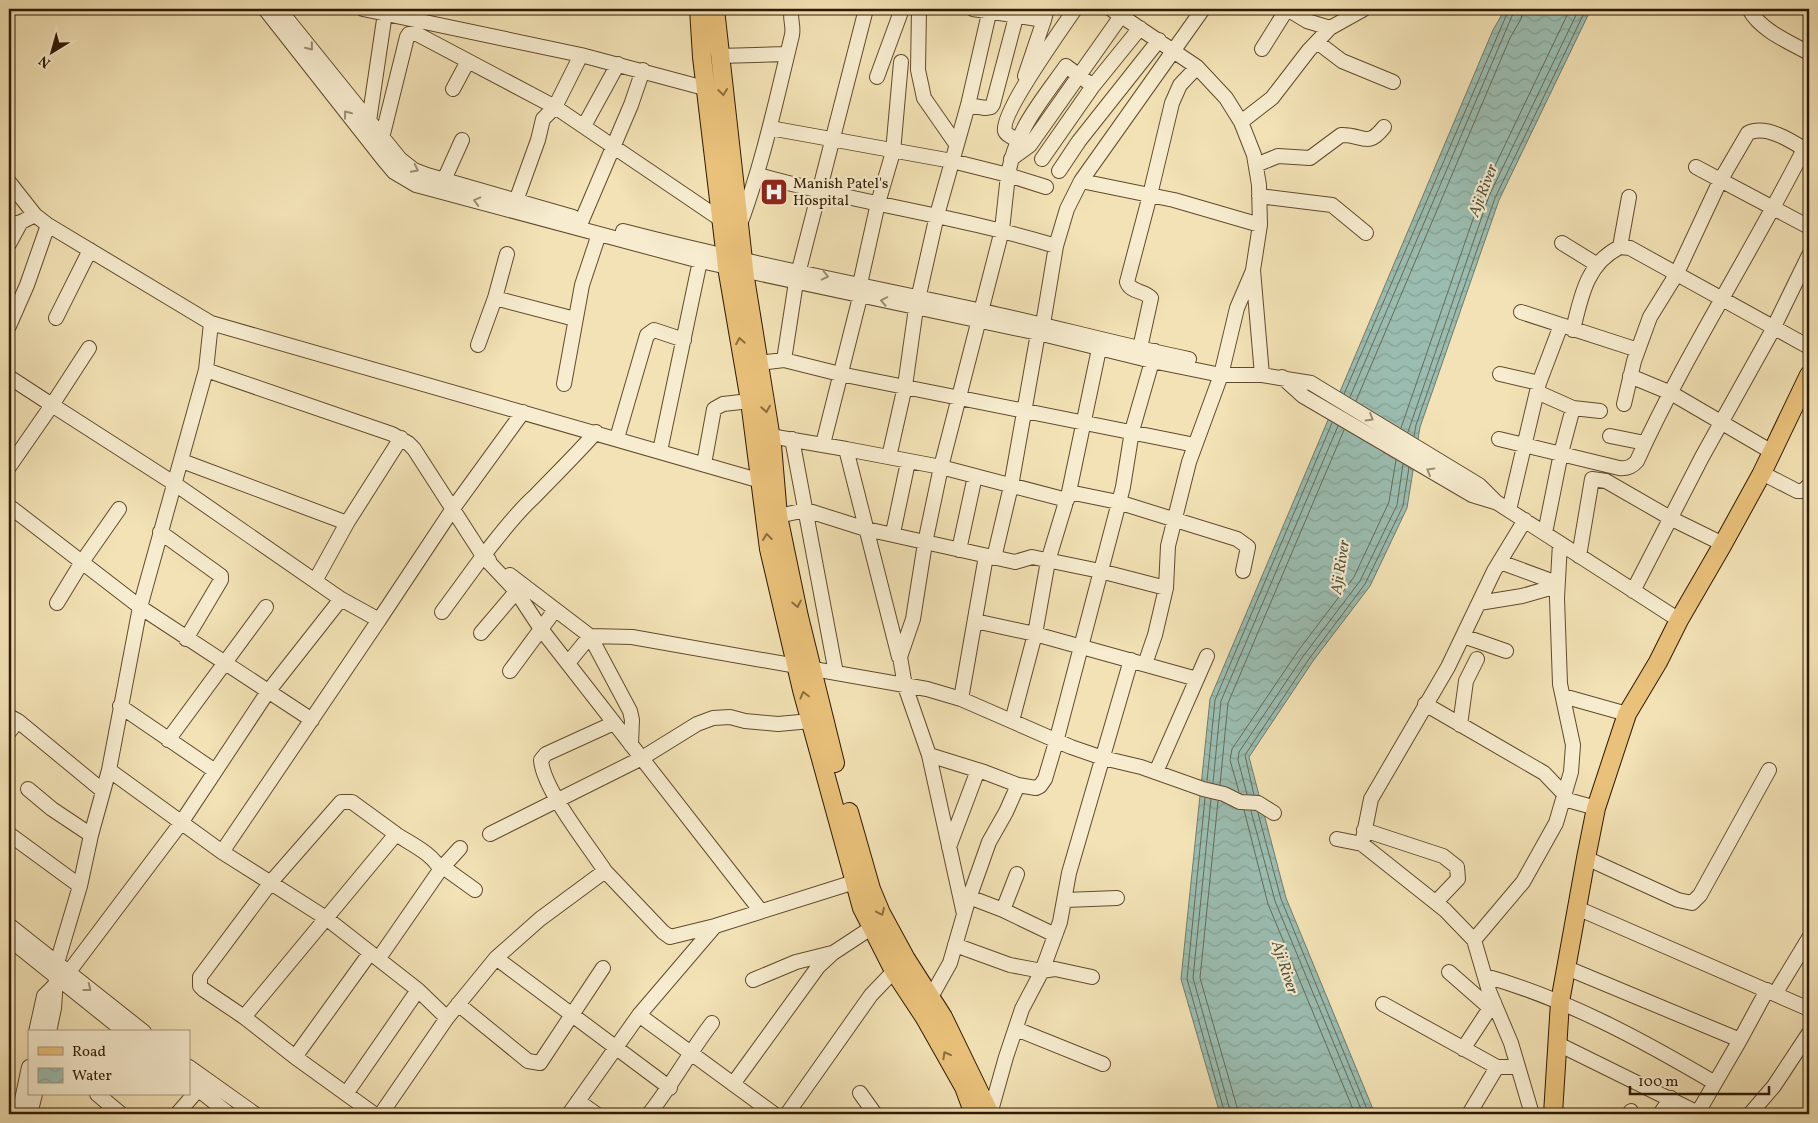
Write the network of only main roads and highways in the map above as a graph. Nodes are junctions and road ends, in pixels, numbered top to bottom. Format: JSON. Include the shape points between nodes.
{"nodes":[{"id":1,"x":699,"y":9,"type":"edge"},
{"id":2,"x":714,"y":9,"type":"edge"},
{"id":3,"x":731,"y":224,"type":"junction"},
{"id":4,"x":751,"y":364,"type":"junction"},
{"id":5,"x":1809,"y":375,"type":"edge"},
{"id":6,"x":1804,"y":395,"type":"edge"},
{"id":7,"x":804,"y":667,"type":"junction"},
{"id":8,"x":861,"y":880,"type":"junction"},
{"id":9,"x":974,"y":1114,"type":"edge"},
{"id":10,"x":989,"y":1114,"type":"edge"},
{"id":11,"x":1553,"y":1114,"type":"edge"}],
"edges":[{"from":1,"to":3,"type":"main road","via":[[708,90]]},
{"from":2,"to":3,"type":"main road","one_way":true},
{"from":3,"to":4,"type":"main road"},
{"from":4,"to":7,"type":"main road","one_way":true,"via":[[770,436],[778,516]]},
{"from":7,"to":4,"type":"main road","one_way":true,"via":[[769,549],[750,401]]},
{"from":5,"to":6,"type":"main road"},
{"from":6,"to":11,"type":"main road","via":[[1627,714],[1596,808],[1586,858],[1560,1002]]},
{"from":7,"to":8,"type":"main road","via":[[834,760]]},
{"from":8,"to":7,"type":"main road","one_way":true,"via":[[811,721]]},
{"from":9,"to":8,"type":"main road","one_way":true,"via":[[964,1087],[871,928]]},
{"from":8,"to":10,"type":"main road","one_way":true,"via":[[944,1017]]}]}
